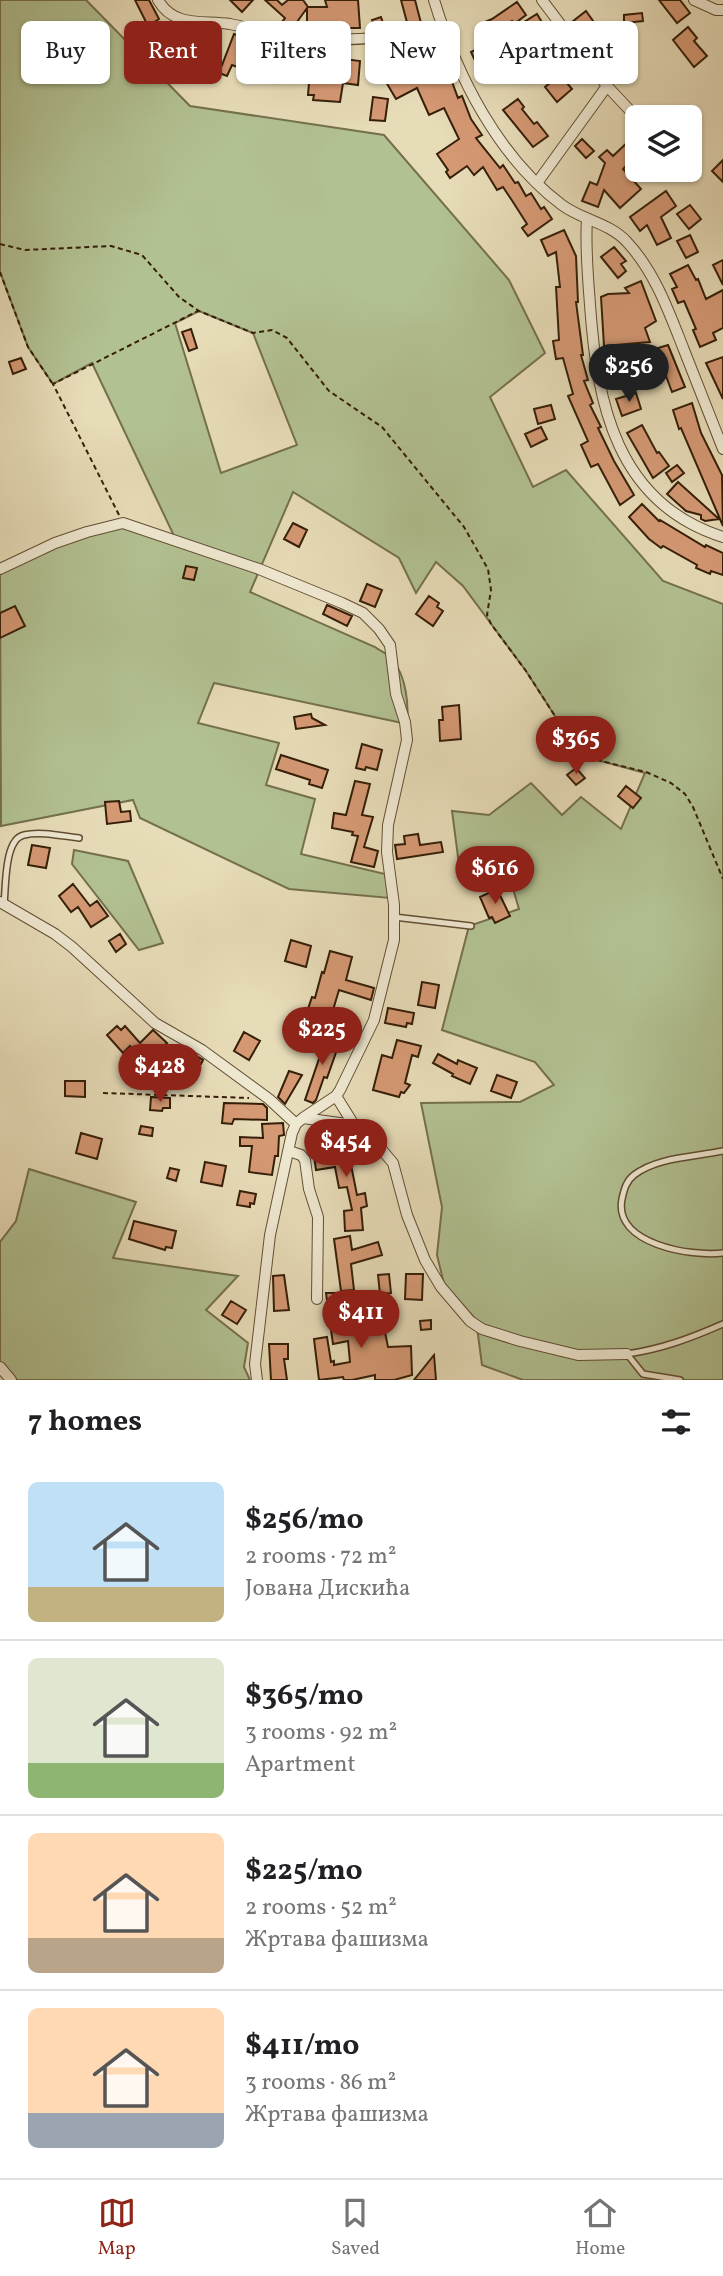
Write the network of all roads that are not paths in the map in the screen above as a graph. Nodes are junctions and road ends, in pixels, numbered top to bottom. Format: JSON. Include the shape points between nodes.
{"nodes":[{"id":1,"x":158,"y":0,"type":"edge"},
{"id":2,"x":434,"y":0,"type":"edge"},
{"id":3,"x":542,"y":0,"type":"edge"},
{"id":4,"x":694,"y":0,"type":"edge"},
{"id":5,"x":723,"y":10,"type":"edge"},
{"id":6,"x":440,"y":21,"type":"edge"},
{"id":7,"x":365,"y":38,"type":"edge"},
{"id":8,"x":460,"y":69,"type":"edge"},
{"id":9,"x":607,"y":86,"type":"junction"},
{"id":10,"x":625,"y":105,"type":"edge"},
{"id":11,"x":537,"y":183,"type":"junction"},
{"id":12,"x":587,"y":219,"type":"junction"},
{"id":13,"x":723,"y":449,"type":"edge"},
{"id":14,"x":723,"y":537,"type":"edge"},
{"id":15,"x":0,"y":569,"type":"edge"},
{"id":16,"x":79,"y":838,"type":"dead end"},
{"id":17,"x":2,"y":903,"type":"edge"},
{"id":18,"x":394,"y":917,"type":"junction"},
{"id":19,"x":471,"y":926,"type":"dead end"},
{"id":20,"x":336,"y":1096,"type":"junction"},
{"id":21,"x":299,"y":1121,"type":"junction"},
{"id":22,"x":354,"y":1125,"type":"junction"},
{"id":23,"x":289,"y":1151,"type":"junction"},
{"id":24,"x":723,"y":1151,"type":"edge"},
{"id":25,"x":723,"y":1253,"type":"edge"},
{"id":26,"x":317,"y":1299,"type":"dead end"},
{"id":27,"x":723,"y":1324,"type":"edge"},
{"id":28,"x":627,"y":1354,"type":"junction"},
{"id":29,"x":0,"y":1367,"type":"edge"},
{"id":30,"x":11,"y":1380,"type":"edge"},
{"id":31,"x":257,"y":1380,"type":"edge"},
{"id":32,"x":680,"y":1380,"type":"edge"}],
"edges":[{"from":1,"to":7,"type":"street","via":[[170,15],[184,22],[215,22],[286,36]]},
{"from":2,"to":6,"type":"street"},
{"from":3,"to":9,"type":"street"},
{"from":4,"to":5,"type":"street"},
{"from":8,"to":11,"type":"street","via":[[502,143]]},
{"from":9,"to":10,"type":"street"},
{"from":9,"to":11,"type":"street"},
{"from":11,"to":12,"type":"street"},
{"from":12,"to":13,"type":"street","via":[[618,233],[654,279]]},
{"from":12,"to":14,"type":"street","via":[[595,361],[604,406],[619,443],[646,488],[668,511]]},
{"from":15,"to":18,"type":"street","via":[[55,543],[124,523],[259,569],[363,613],[390,645],[407,740],[388,825]]},
{"from":16,"to":17,"type":"lane","via":[[17,837],[9,853]]},
{"from":17,"to":21,"type":"street","via":[[55,934],[155,1023]]},
{"from":18,"to":19,"type":"lane"},
{"from":18,"to":20,"type":"street","via":[[394,940],[374,1020]]},
{"from":20,"to":21,"type":"street"},
{"from":20,"to":22,"type":"street"},
{"from":21,"to":22,"type":"street"},
{"from":21,"to":23,"type":"street"},
{"from":22,"to":28,"type":"street","via":[[393,1163],[425,1260],[470,1321],[520,1342],[578,1355]]},
{"from":23,"to":26,"type":"street","via":[[305,1160],[317,1217]]},
{"from":23,"to":31,"type":"street","via":[[267,1256]]},
{"from":24,"to":25,"type":"lane","via":[[665,1162],[640,1172],[625,1186],[620,1207],[624,1221],[642,1238],[702,1254]]},
{"from":27,"to":28,"type":"lane","via":[[685,1341]]},
{"from":28,"to":32,"type":"lane","via":[[643,1374]]},
{"from":29,"to":30,"type":"street"}]}
